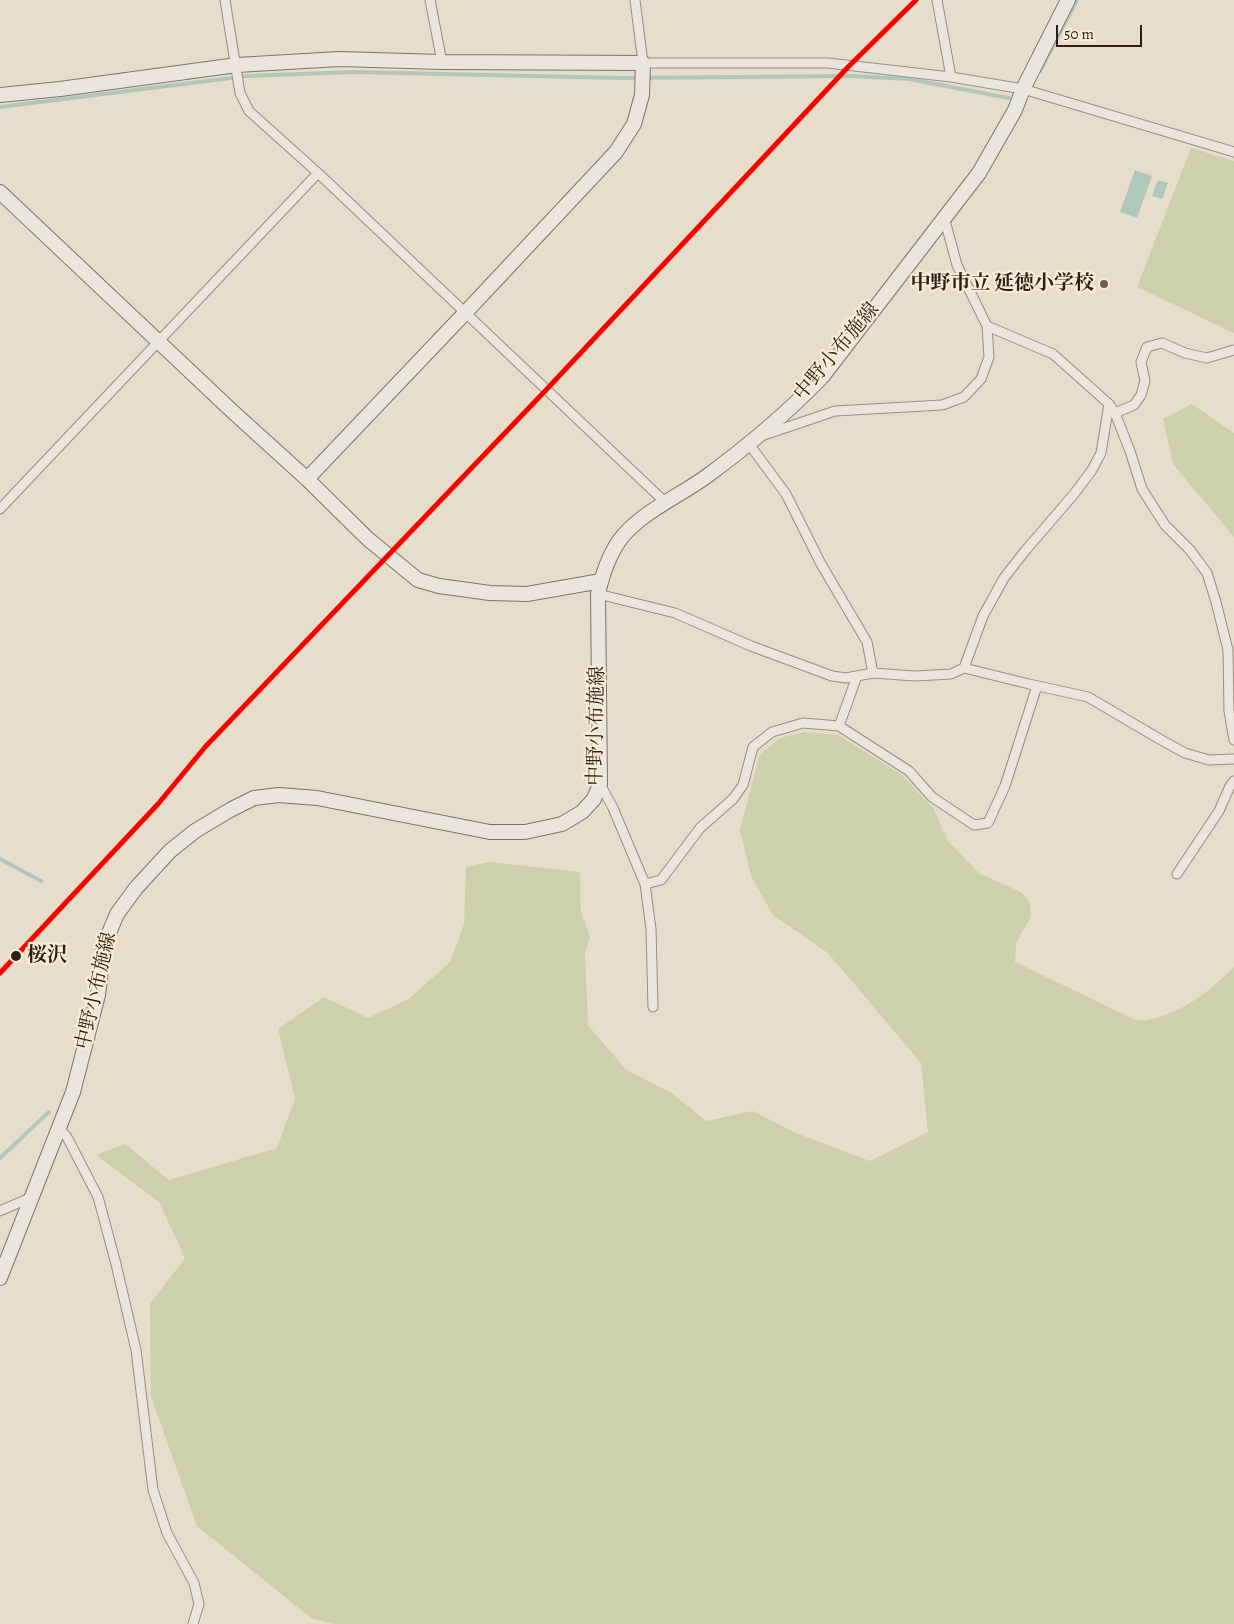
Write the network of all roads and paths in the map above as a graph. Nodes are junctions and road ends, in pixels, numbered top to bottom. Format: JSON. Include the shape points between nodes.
{"nodes":[{"id":1,"x":225,"y":0,"type":"edge"},
{"id":2,"x":430,"y":0,"type":"edge"},
{"id":3,"x":635,"y":0,"type":"edge"},
{"id":4,"x":937,"y":0,"type":"edge"},
{"id":5,"x":1068,"y":0,"type":"edge"},
{"id":6,"x":442,"y":62,"type":"junction"},
{"id":7,"x":643,"y":63,"type":"junction"},
{"id":8,"x":237,"y":65,"type":"junction"},
{"id":9,"x":952,"y":77,"type":"junction"},
{"id":10,"x":1023,"y":89,"type":"junction"},
{"id":11,"x":0,"y":96,"type":"edge"},
{"id":12,"x":1234,"y":152,"type":"edge"},
{"id":13,"x":318,"y":173,"type":"junction"},
{"id":14,"x":0,"y":192,"type":"edge"},
{"id":15,"x":944,"y":218,"type":"junction"},
{"id":16,"x":465,"y":313,"type":"junction"},
{"id":17,"x":987,"y":326,"type":"junction"},
{"id":18,"x":160,"y":341,"type":"junction"},
{"id":19,"x":1234,"y":350,"type":"edge"},
{"id":20,"x":1109,"y":404,"type":"junction"},
{"id":21,"x":1115,"y":413,"type":"junction"},
{"id":22,"x":754,"y":440,"type":"junction"},
{"id":23,"x":307,"y":479,"type":"junction"},
{"id":24,"x":666,"y":503,"type":"junction"},
{"id":25,"x":0,"y":509,"type":"edge"},
{"id":26,"x":600,"y":587,"type":"junction"},
{"id":27,"x":964,"y":668,"type":"junction"},
{"id":28,"x":873,"y":673,"type":"junction"},
{"id":29,"x":857,"y":676,"type":"junction"},
{"id":30,"x":1038,"y":686,"type":"junction"},
{"id":31,"x":839,"y":726,"type":"junction"},
{"id":32,"x":1234,"y":740,"type":"edge"},
{"id":33,"x":1234,"y":759,"type":"edge"},
{"id":34,"x":1234,"y":781,"type":"edge"},
{"id":35,"x":600,"y":784,"type":"junction"},
{"id":36,"x":1177,"y":874,"type":"dead end"},
{"id":37,"x":645,"y":884,"type":"junction"},
{"id":38,"x":653,"y":1007,"type":"dead end"},
{"id":39,"x":59,"y":1128,"type":"junction"},
{"id":40,"x":32,"y":1196,"type":"junction"},
{"id":41,"x":0,"y":1211,"type":"edge"},
{"id":42,"x":0,"y":1278,"type":"edge"},
{"id":43,"x":193,"y":1624,"type":"edge"}],
"edges":[{"from":1,"to":8,"type":"street"},
{"from":2,"to":6,"type":"street"},
{"from":3,"to":7,"type":"street"},
{"from":4,"to":9,"type":"street"},
{"from":5,"to":10,"type":"street","name":"中野小布施線"},
{"from":6,"to":7,"type":"street"},
{"from":6,"to":8,"type":"street","via":[[339,59]]},
{"from":7,"to":9,"type":"street","via":[[828,63]]},
{"from":7,"to":16,"type":"street","via":[[642,95],[634,124],[616,152]]},
{"from":8,"to":11,"type":"street"},
{"from":8,"to":13,"type":"street","via":[[240,92],[249,111]]},
{"from":9,"to":10,"type":"street"},
{"from":10,"to":12,"type":"street"},
{"from":10,"to":15,"type":"street","name":"中野小布施線","via":[[980,173]]},
{"from":13,"to":16,"type":"street"},
{"from":13,"to":18,"type":"street"},
{"from":14,"to":18,"type":"street"},
{"from":15,"to":17,"type":"street","via":[[957,265]]},
{"from":15,"to":22,"type":"street","name":"中野小布施線","via":[[822,377]]},
{"from":16,"to":23,"type":"street"},
{"from":16,"to":24,"type":"street"},
{"from":17,"to":20,"type":"street","via":[[1053,354]]},
{"from":17,"to":22,"type":"street","via":[[989,357],[981,379],[964,397],[942,405],[835,410]]},
{"from":18,"to":23,"type":"street"},
{"from":18,"to":25,"type":"street"},
{"from":19,"to":21,"type":"street","via":[[1207,358],[1162,343],[1148,347],[1141,362],[1145,381],[1141,395],[1134,404]]},
{"from":20,"to":21,"type":"street"},
{"from":20,"to":27,"type":"street","via":[[1101,453],[1092,470],[1004,578],[983,616]]},
{"from":21,"to":32,"type":"street","via":[[1142,489],[1164,525],[1190,550],[1207,573],[1228,650],[1229,711]]},
{"from":22,"to":24,"type":"street","name":"中野小布施線","via":[[706,478]]},
{"from":22,"to":28,"type":"street","via":[[867,642]]},
{"from":23,"to":26,"type":"street","via":[[368,539],[418,580],[490,593],[527,594]]},
{"from":24,"to":26,"type":"street","name":"中野小布施線","via":[[634,525],[620,541],[608,561]]},
{"from":26,"to":29,"type":"street","via":[[675,613],[832,676]]},
{"from":26,"to":35,"type":"street","name":"中野小布施線"},
{"from":27,"to":28,"type":"street","via":[[951,674],[915,676]]},
{"from":27,"to":30,"type":"street"},
{"from":28,"to":29,"type":"street"},
{"from":29,"to":31,"type":"street"},
{"from":30,"to":31,"type":"street","via":[[1005,786],[988,823],[974,825],[932,797],[910,771]]},
{"from":30,"to":33,"type":"street","via":[[1088,697],[1185,752],[1209,760]]},
{"from":31,"to":37,"type":"street","via":[[803,724],[772,732],[753,747],[743,785],[733,800],[700,828],[661,880]]},
{"from":34,"to":36,"type":"street","via":[[1219,811]]},
{"from":35,"to":37,"type":"street"},
{"from":35,"to":39,"type":"street","name":"中野小布施線","via":[[594,799],[582,812],[562,824],[525,832],[490,832],[317,798],[279,796],[254,798],[195,831],[170,851],[117,914],[104,945],[98,995]]},
{"from":37,"to":38,"type":"street","via":[[651,929]]},
{"from":39,"to":40,"type":"street","name":"中野小布施線"},
{"from":39,"to":43,"type":"street","via":[[67,1137],[98,1197],[136,1350],[153,1490],[167,1533],[194,1583],[199,1604]]},
{"from":40,"to":41,"type":"street"},
{"from":40,"to":42,"type":"street","name":"中野小布施線"}]}
